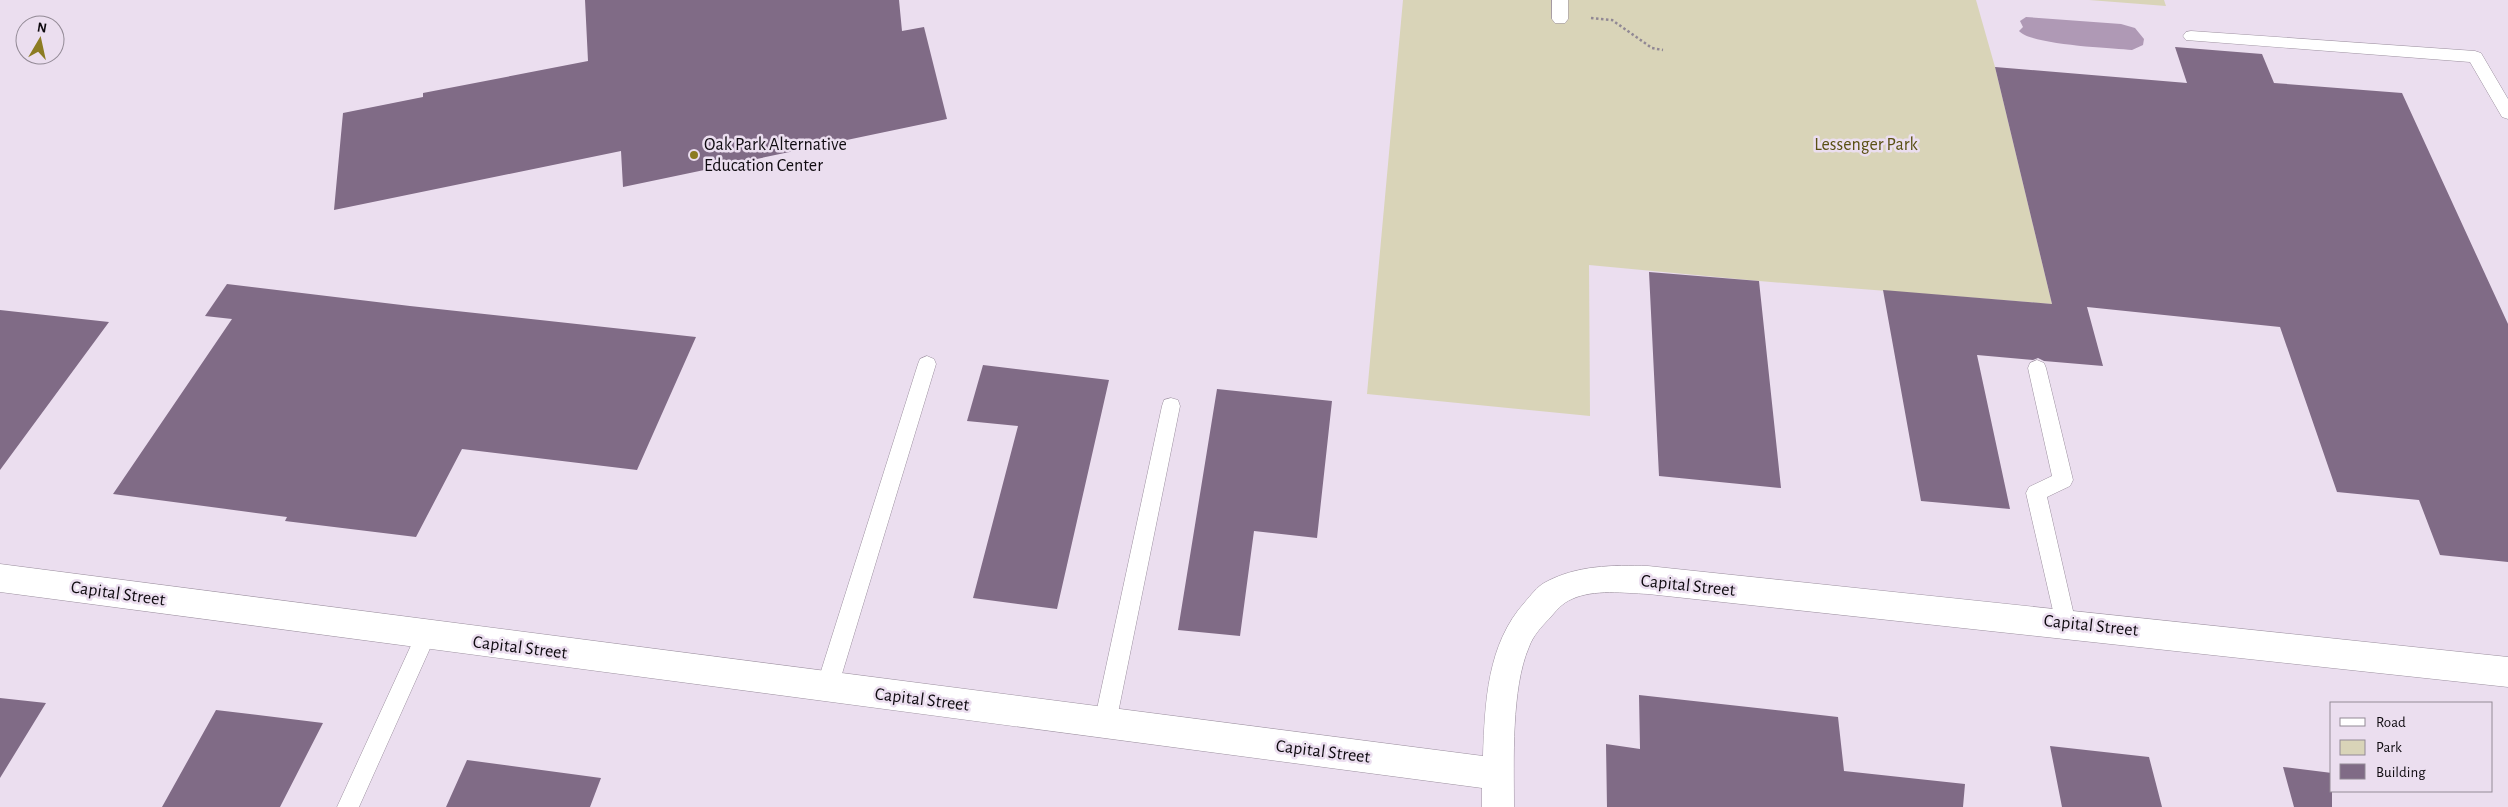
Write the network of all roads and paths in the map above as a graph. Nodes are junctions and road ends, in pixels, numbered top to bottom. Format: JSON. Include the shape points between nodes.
{"nodes":[{"id":1,"x":1560,"y":11,"type":"edge"},
{"id":2,"x":2191,"y":36,"type":"dead end"},
{"id":3,"x":1663,"y":50,"type":"dead end"},
{"id":4,"x":2508,"y":113,"type":"edge"},
{"id":5,"x":927,"y":364,"type":"dead end"},
{"id":6,"x":2037,"y":368,"type":"dead end"},
{"id":7,"x":1170,"y":406,"type":"dead end"},
{"id":8,"x":0,"y":578,"type":"edge"},
{"id":9,"x":2066,"y":624,"type":"junction"},
{"id":10,"x":426,"y":635,"type":"junction"},
{"id":11,"x":2508,"y":672,"type":"edge"},
{"id":12,"x":826,"y":687,"type":"junction"},
{"id":13,"x":1105,"y":723,"type":"junction"},
{"id":14,"x":1498,"y":774,"type":"junction"},
{"id":15,"x":348,"y":807,"type":"edge"},
{"id":16,"x":1498,"y":807,"type":"edge"}],
"edges":[{"from":1,"to":3,"type":"path","via":[[1612,20],[1652,48]]},
{"from":2,"to":4,"type":"lane","via":[[2475,57]]},
{"from":5,"to":12,"type":"lane"},
{"from":6,"to":9,"type":"lane","via":[[2063,480],[2036,493]]},
{"from":7,"to":13,"type":"lane"},
{"from":8,"to":10,"type":"street","name":"Capital Street"},
{"from":9,"to":11,"type":"street","name":"Capital Street"},
{"from":9,"to":14,"type":"street","name":"Capital Street","via":[[1648,580],[1581,583],[1554,593],[1532,615],[1516,638],[1502,686]]},
{"from":10,"to":12,"type":"street","name":"Capital Street"},
{"from":10,"to":15,"type":"lane"},
{"from":12,"to":13,"type":"street","name":"Capital Street"},
{"from":13,"to":14,"type":"street","name":"Capital Street"},
{"from":14,"to":16,"type":"street"}]}
